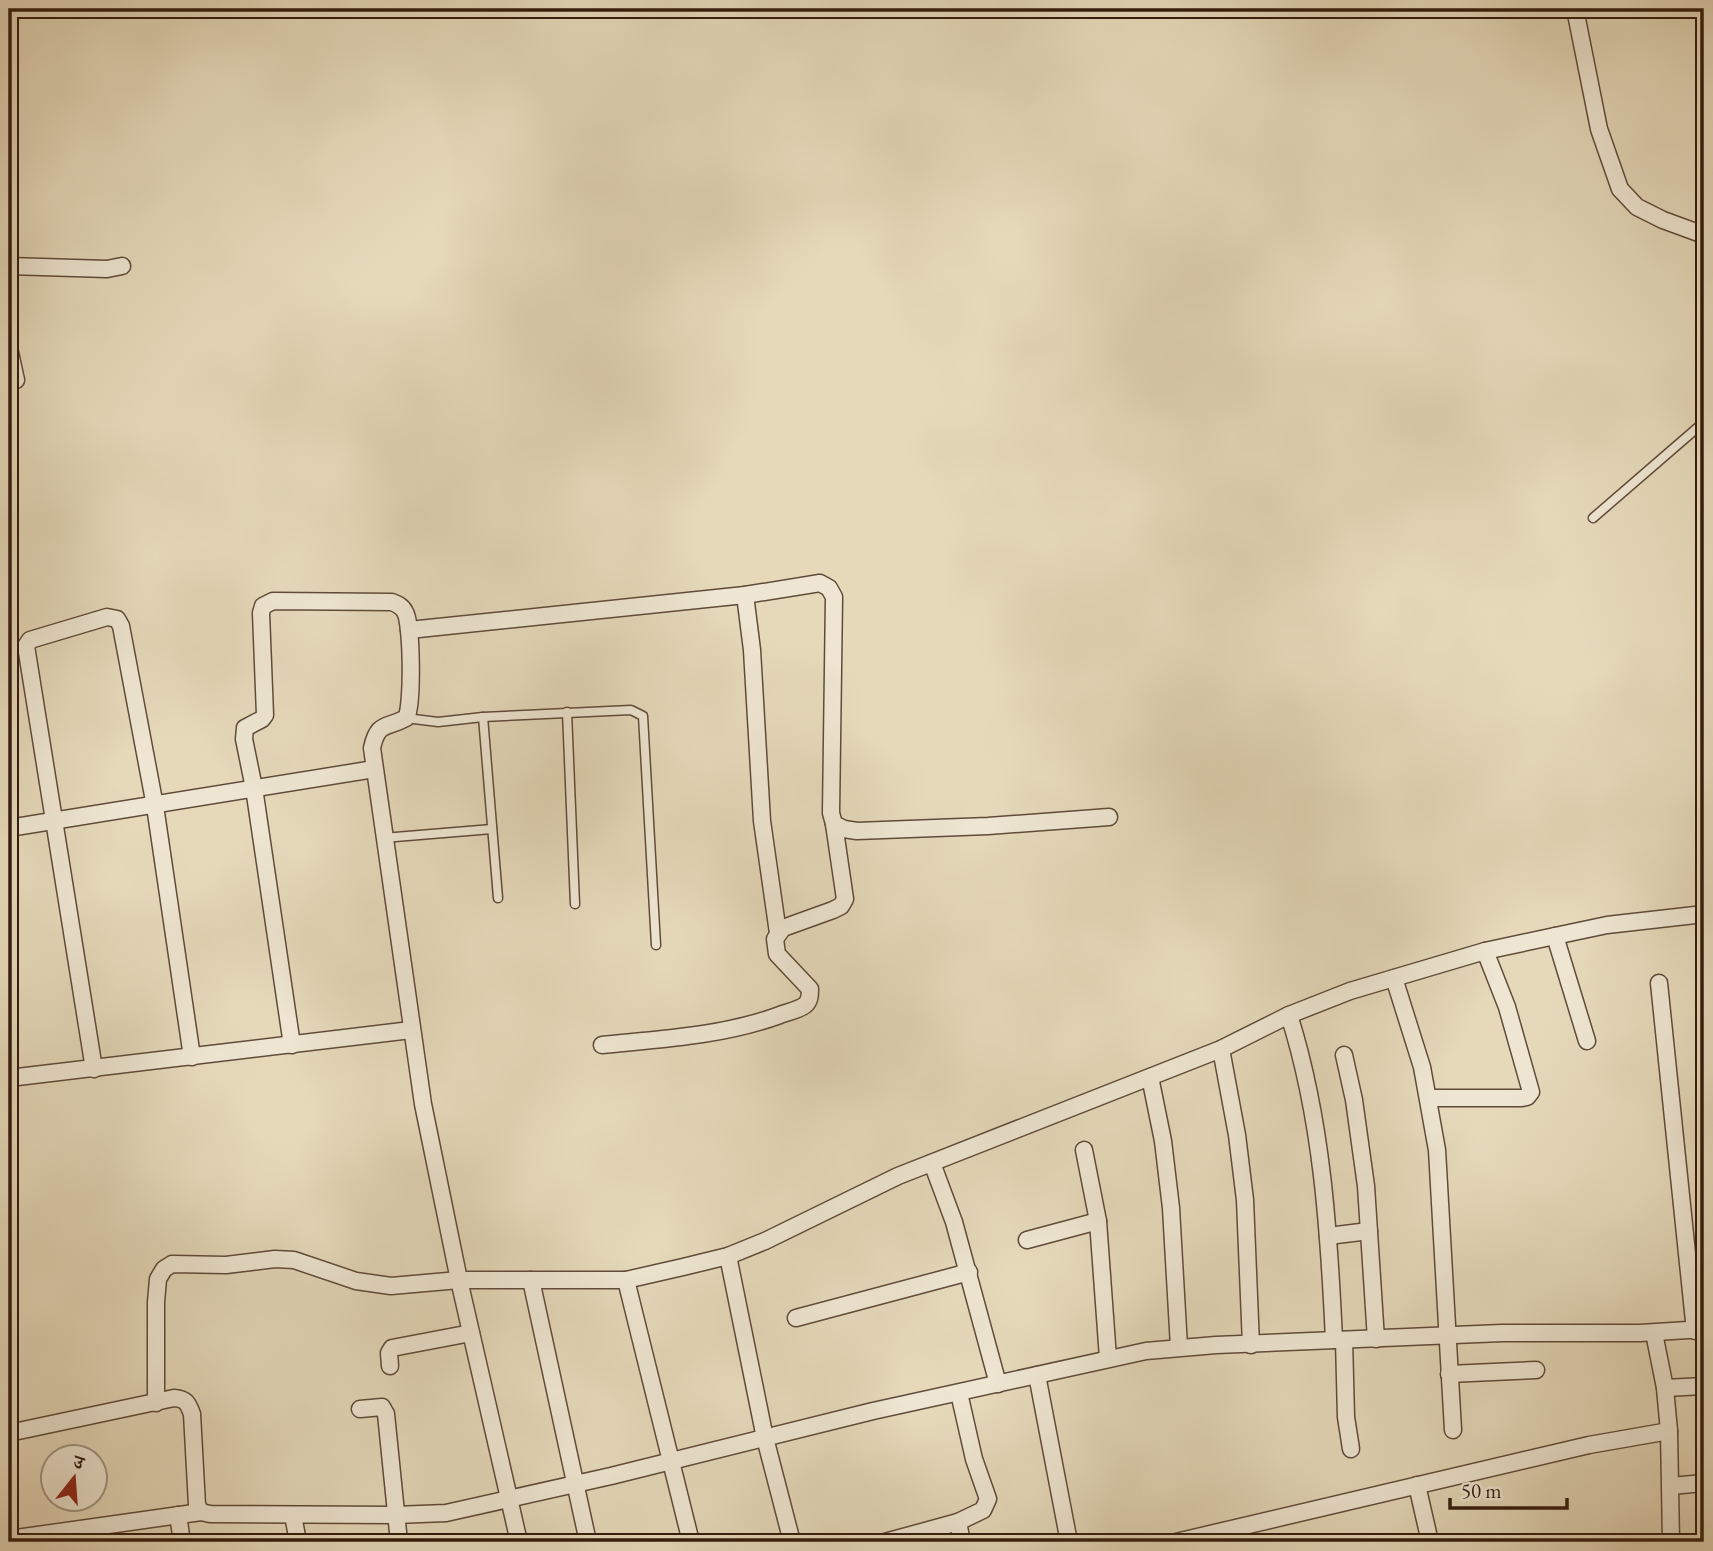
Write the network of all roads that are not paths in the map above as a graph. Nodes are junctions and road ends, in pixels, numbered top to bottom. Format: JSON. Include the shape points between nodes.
{"nodes":[{"id":1,"x":1575,"y":9,"type":"edge"},
{"id":2,"x":1704,"y":235,"type":"edge"},
{"id":3,"x":9,"y":266,"type":"edge"},
{"id":4,"x":122,"y":266,"type":"dead end"},
{"id":5,"x":9,"y":348,"type":"edge"},
{"id":6,"x":16,"y":380,"type":"dead end"},
{"id":7,"x":1704,"y":422,"type":"edge"},
{"id":8,"x":1594,"y":518,"type":"dead end"},
{"id":9,"x":745,"y":595,"type":"junction"},
{"id":10,"x":409,"y":630,"type":"junction"},
{"id":11,"x":567,"y":712,"type":"junction"},
{"id":12,"x":483,"y":717,"type":"junction"},
{"id":13,"x":406,"y":718,"type":"junction"},
{"id":14,"x":374,"y":769,"type":"junction"},
{"id":15,"x":254,"y":789,"type":"junction"},
{"id":16,"x":155,"y":806,"type":"junction"},
{"id":17,"x":1109,"y":817,"type":"dead end"},
{"id":18,"x":56,"y":820,"type":"junction"},
{"id":19,"x":834,"y":824,"type":"junction"},
{"id":20,"x":9,"y":828,"type":"edge"},
{"id":21,"x":492,"y":829,"type":"junction"},
{"id":22,"x":383,"y":838,"type":"junction"},
{"id":23,"x":498,"y":898,"type":"dead end"},
{"id":24,"x":575,"y":904,"type":"dead end"},
{"id":25,"x":1704,"y":914,"type":"edge"},
{"id":26,"x":778,"y":933,"type":"junction"},
{"id":27,"x":1555,"y":936,"type":"junction"},
{"id":28,"x":656,"y":945,"type":"dead end"},
{"id":29,"x":1485,"y":951,"type":"junction"},
{"id":30,"x":1394,"y":978,"type":"junction"},
{"id":31,"x":1659,"y":983,"type":"dead end"},
{"id":32,"x":1289,"y":1015,"type":"junction"},
{"id":33,"x":411,"y":1030,"type":"junction"},
{"id":34,"x":1587,"y":1041,"type":"dead end"},
{"id":35,"x":292,"y":1045,"type":"junction"},
{"id":36,"x":602,"y":1045,"type":"dead end"},
{"id":37,"x":1221,"y":1049,"type":"junction"},
{"id":38,"x":1344,"y":1055,"type":"dead end"},
{"id":39,"x":192,"y":1057,"type":"junction"},
{"id":40,"x":94,"y":1069,"type":"junction"},
{"id":41,"x":1150,"y":1077,"type":"junction"},
{"id":42,"x":9,"y":1078,"type":"edge"},
{"id":43,"x":1428,"y":1098,"type":"junction"},
{"id":44,"x":1084,"y":1150,"type":"dead end"},
{"id":45,"x":932,"y":1163,"type":"junction"},
{"id":46,"x":1098,"y":1221,"type":"junction"},
{"id":47,"x":1368,"y":1231,"type":"junction"},
{"id":48,"x":1328,"y":1236,"type":"junction"},
{"id":49,"x":1027,"y":1240,"type":"dead end"},
{"id":50,"x":728,"y":1256,"type":"junction"},
{"id":51,"x":969,"y":1272,"type":"junction"},
{"id":52,"x":459,"y":1280,"type":"junction"},
{"id":53,"x":531,"y":1280,"type":"junction"},
{"id":54,"x":626,"y":1280,"type":"junction"},
{"id":55,"x":796,"y":1318,"type":"dead end"},
{"id":56,"x":1699,"y":1330,"type":"edge"},
{"id":57,"x":1654,"y":1332,"type":"junction"},
{"id":58,"x":471,"y":1333,"type":"junction"},
{"id":59,"x":1446,"y":1336,"type":"junction"},
{"id":60,"x":1376,"y":1339,"type":"junction"},
{"id":61,"x":1339,"y":1340,"type":"junction"},
{"id":62,"x":1251,"y":1345,"type":"junction"},
{"id":63,"x":1179,"y":1347,"type":"junction"},
{"id":64,"x":1108,"y":1358,"type":"junction"},
{"id":65,"x":390,"y":1366,"type":"dead end"},
{"id":66,"x":1536,"y":1370,"type":"dead end"},
{"id":67,"x":1449,"y":1374,"type":"junction"},
{"id":68,"x":1037,"y":1375,"type":"junction"},
{"id":69,"x":998,"y":1384,"type":"junction"},
{"id":70,"x":1704,"y":1386,"type":"edge"},
{"id":71,"x":1665,"y":1388,"type":"junction"},
{"id":72,"x":959,"y":1393,"type":"junction"},
{"id":73,"x":156,"y":1403,"type":"junction"},
{"id":74,"x":360,"y":1409,"type":"dead end"},
{"id":75,"x":1453,"y":1430,"type":"dead end"},
{"id":76,"x":1669,"y":1431,"type":"junction"},
{"id":77,"x":9,"y":1433,"type":"edge"},
{"id":78,"x":765,"y":1438,"type":"junction"},
{"id":79,"x":1351,"y":1449,"type":"dead end"},
{"id":80,"x":671,"y":1461,"type":"junction"},
{"id":81,"x":1704,"y":1483,"type":"edge"},
{"id":82,"x":575,"y":1484,"type":"junction"},
{"id":83,"x":1417,"y":1485,"type":"junction"},
{"id":84,"x":1671,"y":1486,"type":"junction"},
{"id":85,"x":509,"y":1500,"type":"junction"},
{"id":86,"x":201,"y":1512,"type":"junction"},
{"id":87,"x":178,"y":1515,"type":"junction"},
{"id":88,"x":293,"y":1515,"type":"junction"},
{"id":89,"x":396,"y":1515,"type":"junction"},
{"id":90,"x":958,"y":1522,"type":"junction"},
{"id":91,"x":9,"y":1539,"type":"edge"},
{"id":92,"x":182,"y":1542,"type":"edge"},
{"id":93,"x":298,"y":1542,"type":"edge"},
{"id":94,"x":399,"y":1542,"type":"edge"},
{"id":95,"x":519,"y":1542,"type":"edge"},
{"id":96,"x":588,"y":1542,"type":"edge"},
{"id":97,"x":691,"y":1542,"type":"edge"},
{"id":98,"x":792,"y":1542,"type":"edge"},
{"id":99,"x":885,"y":1542,"type":"edge"},
{"id":100,"x":962,"y":1542,"type":"edge"},
{"id":101,"x":1069,"y":1542,"type":"edge"},
{"id":102,"x":1176,"y":1542,"type":"edge"},
{"id":103,"x":1430,"y":1542,"type":"edge"},
{"id":104,"x":1671,"y":1542,"type":"edge"}],
"edges":[{"from":1,"to":2,"type":"street","via":[[1599,129],[1620,189],[1637,207]]},
{"from":3,"to":4,"type":"street"},
{"from":5,"to":6,"type":"street"},
{"from":7,"to":8,"type":"lane"},
{"from":9,"to":10,"type":"street"},
{"from":9,"to":19,"type":"street","via":[[820,583],[834,597]]},
{"from":9,"to":26,"type":"street","via":[[762,821]]},
{"from":10,"to":13,"type":"street","via":[[411,706]]},
{"from":10,"to":15,"type":"street","via":[[406,613],[392,602],[273,601],[263,606],[265,715],[243,732]]},
{"from":11,"to":12,"type":"lane"},
{"from":11,"to":24,"type":"lane"},
{"from":11,"to":28,"type":"lane","via":[[631,710],[643,716]]},
{"from":12,"to":13,"type":"lane","via":[[438,722]]},
{"from":12,"to":21,"type":"lane"},
{"from":13,"to":14,"type":"street","via":[[375,733]]},
{"from":14,"to":15,"type":"street"},
{"from":14,"to":22,"type":"street"},
{"from":15,"to":16,"type":"street"},
{"from":15,"to":35,"type":"street"},
{"from":16,"to":18,"type":"street"},
{"from":16,"to":18,"type":"street","via":[[121,626],[117,619],[107,617],[30,639],[26,646]]},
{"from":16,"to":39,"type":"street"},
{"from":17,"to":19,"type":"street","via":[[857,831]]},
{"from":18,"to":20,"type":"street"},
{"from":18,"to":40,"type":"street"},
{"from":19,"to":26,"type":"street","via":[[845,899],[841,906]]},
{"from":21,"to":22,"type":"lane"},
{"from":21,"to":23,"type":"lane"},
{"from":22,"to":33,"type":"street"},
{"from":25,"to":27,"type":"street"},
{"from":26,"to":36,"type":"street","via":[[777,954],[810,989],[806,1004],[727,1030]]},
{"from":27,"to":29,"type":"street"},
{"from":27,"to":34,"type":"street"},
{"from":29,"to":30,"type":"street"},
{"from":29,"to":43,"type":"street","via":[[1507,1007],[1531,1092],[1522,1098]]},
{"from":30,"to":32,"type":"street"},
{"from":30,"to":43,"type":"street"},
{"from":31,"to":56,"type":"street"},
{"from":32,"to":37,"type":"street"},
{"from":32,"to":48,"type":"street","via":[[1309,1094]]},
{"from":33,"to":35,"type":"street"},
{"from":33,"to":52,"type":"street"},
{"from":35,"to":39,"type":"street"},
{"from":37,"to":41,"type":"street"},
{"from":37,"to":62,"type":"street","via":[[1245,1200]]},
{"from":38,"to":47,"type":"street","via":[[1361,1143]]},
{"from":39,"to":40,"type":"street"},
{"from":40,"to":42,"type":"street"},
{"from":41,"to":45,"type":"street"},
{"from":41,"to":63,"type":"street","via":[[1171,1208]]},
{"from":43,"to":59,"type":"street","via":[[1437,1150]]},
{"from":44,"to":46,"type":"street"},
{"from":45,"to":50,"type":"street"},
{"from":45,"to":51,"type":"street"},
{"from":46,"to":49,"type":"street"},
{"from":46,"to":64,"type":"street"},
{"from":47,"to":48,"type":"street"},
{"from":47,"to":60,"type":"street"},
{"from":48,"to":61,"type":"street"},
{"from":50,"to":54,"type":"street"},
{"from":50,"to":78,"type":"street"},
{"from":51,"to":55,"type":"street"},
{"from":51,"to":69,"type":"street"},
{"from":52,"to":53,"type":"street"},
{"from":52,"to":58,"type":"street"},
{"from":52,"to":73,"type":"street","via":[[370,1284],[285,1259],[172,1264],[161,1272],[157,1290]]},
{"from":53,"to":54,"type":"street"},
{"from":53,"to":82,"type":"street"},
{"from":54,"to":80,"type":"street"},
{"from":56,"to":57,"type":"street"},
{"from":57,"to":59,"type":"street"},
{"from":57,"to":71,"type":"street"},
{"from":58,"to":65,"type":"street","via":[[392,1348]]},
{"from":58,"to":85,"type":"street"},
{"from":59,"to":60,"type":"street"},
{"from":59,"to":67,"type":"street"},
{"from":60,"to":61,"type":"street"},
{"from":61,"to":62,"type":"street"},
{"from":61,"to":79,"type":"street"},
{"from":62,"to":63,"type":"street"},
{"from":63,"to":64,"type":"street"},
{"from":64,"to":68,"type":"street"},
{"from":66,"to":67,"type":"street"},
{"from":67,"to":75,"type":"street"},
{"from":68,"to":69,"type":"street"},
{"from":68,"to":101,"type":"street"},
{"from":69,"to":72,"type":"street"},
{"from":70,"to":71,"type":"street"},
{"from":71,"to":76,"type":"street"},
{"from":72,"to":78,"type":"street"},
{"from":72,"to":90,"type":"street","via":[[988,1499],[983,1510]]},
{"from":73,"to":77,"type":"street"},
{"from":73,"to":86,"type":"street","via":[[183,1399],[190,1408]]},
{"from":74,"to":89,"type":"street","via":[[382,1407],[386,1414]]},
{"from":76,"to":83,"type":"street"},
{"from":76,"to":84,"type":"street"},
{"from":78,"to":80,"type":"street"},
{"from":78,"to":98,"type":"street"},
{"from":80,"to":82,"type":"street"},
{"from":80,"to":97,"type":"street"},
{"from":81,"to":84,"type":"street"},
{"from":82,"to":85,"type":"street"},
{"from":82,"to":96,"type":"street"},
{"from":83,"to":102,"type":"street"},
{"from":83,"to":103,"type":"street"},
{"from":84,"to":104,"type":"street"},
{"from":85,"to":89,"type":"street","via":[[446,1513]]},
{"from":85,"to":95,"type":"street"},
{"from":86,"to":87,"type":"street"},
{"from":86,"to":88,"type":"street"},
{"from":87,"to":91,"type":"street"},
{"from":87,"to":92,"type":"street"},
{"from":88,"to":89,"type":"street"},
{"from":88,"to":93,"type":"street"},
{"from":89,"to":94,"type":"street"},
{"from":90,"to":99,"type":"street"},
{"from":90,"to":100,"type":"street"}]}
